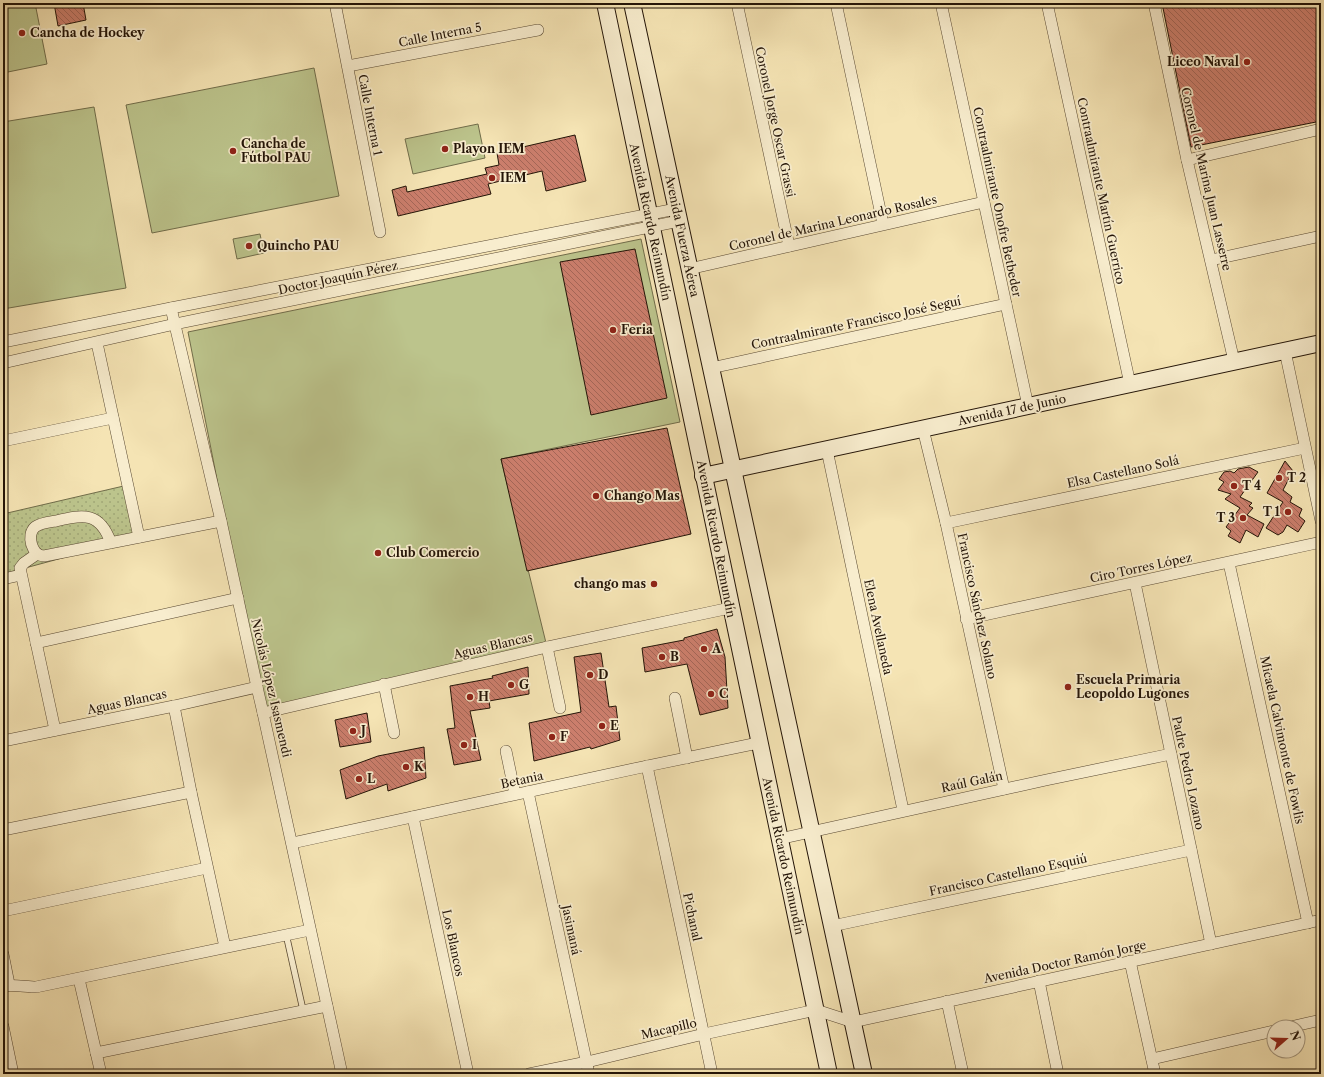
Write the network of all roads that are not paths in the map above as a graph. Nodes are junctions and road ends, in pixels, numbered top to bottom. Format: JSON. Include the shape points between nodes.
{"nodes":[{"id":1,"x":335,"y":3,"type":"edge"},
{"id":2,"x":605,"y":3,"type":"edge"},
{"id":3,"x":632,"y":3,"type":"edge"},
{"id":4,"x":737,"y":3,"type":"edge"},
{"id":5,"x":836,"y":3,"type":"edge"},
{"id":6,"x":941,"y":3,"type":"edge"},
{"id":7,"x":1047,"y":3,"type":"edge"},
{"id":8,"x":1154,"y":3,"type":"edge"},
{"id":9,"x":538,"y":30,"type":"dead end"},
{"id":10,"x":348,"y":66,"type":"junction"},
{"id":11,"x":1321,"y":129,"type":"edge"},
{"id":12,"x":1188,"y":160,"type":"junction"},
{"id":13,"x":984,"y":202,"type":"junction"},
{"id":14,"x":678,"y":215,"type":"junction"},
{"id":15,"x":650,"y":220,"type":"junction"},
{"id":16,"x":883,"y":224,"type":"junction"},
{"id":17,"x":380,"y":232,"type":"dead end"},
{"id":18,"x":1321,"y":236,"type":"edge"},
{"id":19,"x":789,"y":246,"type":"junction"},
{"id":20,"x":1211,"y":260,"type":"junction"},
{"id":21,"x":689,"y":269,"type":"junction"},
{"id":22,"x":1006,"y":304,"type":"junction"},
{"id":23,"x":171,"y":308,"type":"junction"},
{"id":24,"x":176,"y":324,"type":"junction"},
{"id":25,"x":3,"y":342,"type":"edge"},
{"id":26,"x":97,"y":343,"type":"junction"},
{"id":27,"x":1321,"y":344,"type":"edge"},
{"id":28,"x":1285,"y":351,"type":"junction"},
{"id":29,"x":1234,"y":361,"type":"junction"},
{"id":30,"x":3,"y":363,"type":"edge"},
{"id":31,"x":711,"y":368,"type":"junction"},
{"id":32,"x":1130,"y":384,"type":"junction"},
{"id":33,"x":1028,"y":406,"type":"junction"},
{"id":34,"x":113,"y":418,"type":"junction"},
{"id":35,"x":923,"y":429,"type":"junction"},
{"id":36,"x":3,"y":441,"type":"edge"},
{"id":37,"x":1305,"y":448,"type":"junction"},
{"id":38,"x":827,"y":450,"type":"junction"},
{"id":39,"x":733,"y":470,"type":"junction"},
{"id":40,"x":704,"y":476,"type":"junction"},
{"id":41,"x":221,"y":521,"type":"junction"},
{"id":42,"x":1321,"y":521,"type":"edge"},
{"id":43,"x":946,"y":523,"type":"junction"},
{"id":44,"x":139,"y":538,"type":"junction"},
{"id":45,"x":1321,"y":542,"type":"edge"},
{"id":46,"x":111,"y":543,"type":"junction"},
{"id":47,"x":37,"y":554,"type":"junction"},
{"id":48,"x":1229,"y":563,"type":"junction"},
{"id":49,"x":21,"y":575,"type":"junction"},
{"id":50,"x":3,"y":579,"type":"edge"},
{"id":51,"x":1135,"y":583,"type":"junction"},
{"id":52,"x":238,"y":598,"type":"junction"},
{"id":53,"x":730,"y":608,"type":"junction"},
{"id":54,"x":966,"y":619,"type":"junction"},
{"id":55,"x":36,"y":643,"type":"junction"},
{"id":56,"x":546,"y":647,"type":"junction"},
{"id":57,"x":384,"y":684,"type":"junction"},
{"id":58,"x":257,"y":687,"type":"junction"},
{"id":59,"x":675,"y":698,"type":"dead end"},
{"id":60,"x":174,"y":706,"type":"junction"},
{"id":61,"x":560,"y":708,"type":"dead end"},
{"id":62,"x":263,"y":713,"type":"junction"},
{"id":63,"x":55,"y":730,"type":"junction"},
{"id":64,"x":394,"y":733,"type":"dead end"},
{"id":65,"x":3,"y":741,"type":"edge"},
{"id":66,"x":758,"y":743,"type":"junction"},
{"id":67,"x":506,"y":751,"type":"dead end"},
{"id":68,"x":1171,"y":754,"type":"junction"},
{"id":69,"x":687,"y":758,"type":"junction"},
{"id":70,"x":647,"y":766,"type":"junction"},
{"id":71,"x":1004,"y":789,"type":"junction"},
{"id":72,"x":191,"y":792,"type":"junction"},
{"id":73,"x":528,"y":792,"type":"junction"},
{"id":74,"x":516,"y":794,"type":"junction"},
{"id":75,"x":903,"y":810,"type":"junction"},
{"id":76,"x":413,"y":817,"type":"junction"},
{"id":77,"x":3,"y":830,"type":"edge"},
{"id":78,"x":811,"y":832,"type":"junction"},
{"id":79,"x":779,"y":839,"type":"junction"},
{"id":80,"x":292,"y":843,"type":"junction"},
{"id":81,"x":1190,"y":850,"type":"junction"},
{"id":82,"x":207,"y":868,"type":"junction"},
{"id":83,"x":3,"y":911,"type":"edge"},
{"id":84,"x":1321,"y":920,"type":"edge"},
{"id":85,"x":1308,"y":923,"type":"junction"},
{"id":86,"x":832,"y":926,"type":"junction"},
{"id":87,"x":310,"y":930,"type":"junction"},
{"id":88,"x":286,"y":934,"type":"junction"},
{"id":89,"x":1211,"y":944,"type":"junction"},
{"id":90,"x":225,"y":947,"type":"junction"},
{"id":91,"x":3,"y":954,"type":"edge"},
{"id":92,"x":1130,"y":961,"type":"junction"},
{"id":93,"x":79,"y":979,"type":"junction"},
{"id":94,"x":1039,"y":981,"type":"junction"},
{"id":95,"x":6,"y":985,"type":"edge"},
{"id":96,"x":947,"y":1001,"type":"junction"},
{"id":97,"x":326,"y":1006,"type":"junction"},
{"id":98,"x":303,"y":1010,"type":"junction"},
{"id":99,"x":816,"y":1010,"type":"junction"},
{"id":100,"x":1321,"y":1020,"type":"edge"},
{"id":101,"x":853,"y":1022,"type":"junction"},
{"id":102,"x":1306,"y":1023,"type":"edge"},
{"id":103,"x":3,"y":1026,"type":"edge"},
{"id":104,"x":1266,"y":1033,"type":"edge"},
{"id":105,"x":704,"y":1034,"type":"junction"},
{"id":106,"x":96,"y":1053,"type":"junction"},
{"id":107,"x":1152,"y":1059,"type":"junction"},
{"id":108,"x":587,"y":1062,"type":"junction"},
{"id":109,"x":13,"y":1074,"type":"edge"},
{"id":110,"x":101,"y":1074,"type":"edge"},
{"id":111,"x":342,"y":1074,"type":"edge"},
{"id":112,"x":468,"y":1074,"type":"edge"},
{"id":113,"x":529,"y":1074,"type":"edge"},
{"id":114,"x":589,"y":1074,"type":"edge"},
{"id":115,"x":712,"y":1074,"type":"edge"},
{"id":116,"x":829,"y":1074,"type":"edge"},
{"id":117,"x":864,"y":1074,"type":"edge"},
{"id":118,"x":963,"y":1074,"type":"edge"},
{"id":119,"x":1058,"y":1074,"type":"edge"},
{"id":120,"x":1155,"y":1074,"type":"edge"}],
"edges":[{"from":1,"to":10,"type":"street","name":"Calle Interna 1"},
{"from":2,"to":15,"type":"street","name":"Avenida Ricardo Reimundín"},
{"from":3,"to":14,"type":"street","name":"Avenida Fuerza Aérea"},
{"from":4,"to":19,"type":"street","name":"Coronel Jorge Oscar Grassi"},
{"from":5,"to":16,"type":"street"},
{"from":6,"to":13,"type":"street","name":"Contraalmirante Onofre Betbeder"},
{"from":7,"to":32,"type":"street","name":"Contraalmirante Martín Guerrico"},
{"from":8,"to":12,"type":"street","name":"Coronel de Marina Juan Lasserre"},
{"from":9,"to":10,"type":"street","name":"Calle Interna 5"},
{"from":10,"to":17,"type":"street","name":"Calle Interna 1"},
{"from":11,"to":12,"type":"street"},
{"from":12,"to":20,"type":"street","name":"Coronel de Marina Juan Lasserre"},
{"from":13,"to":16,"type":"street","name":"Coronel de Marina Leonardo Rosales"},
{"from":13,"to":22,"type":"street","name":"Contraalmirante Onofre Betbeder"},
{"from":14,"to":15,"type":"street","name":"Doctor Joaquín Pérez"},
{"from":14,"to":21,"type":"street","name":"Avenida Fuerza Aérea"},
{"from":15,"to":23,"type":"street","name":"Doctor Joaquín Pérez"},
{"from":15,"to":24,"type":"street","name":"Doctor Joaquín Pérez"},
{"from":15,"to":40,"type":"street","name":"Avenida Ricardo Reimundín"},
{"from":16,"to":19,"type":"street","name":"Coronel de Marina Leonardo Rosales"},
{"from":18,"to":20,"type":"street"},
{"from":19,"to":21,"type":"street","name":"Coronel de Marina Leonardo Rosales"},
{"from":20,"to":29,"type":"street","name":"Coronel de Marina Juan Lasserre"},
{"from":21,"to":31,"type":"street","name":"Avenida Fuerza Aérea"},
{"from":22,"to":31,"type":"street","name":"Contraalmirante Francisco José Seguí"},
{"from":22,"to":33,"type":"street","name":"Contraalmirante Onofre Betbeder"},
{"from":23,"to":24,"type":"street","name":"Nicolás López Isasmendi"},
{"from":23,"to":25,"type":"street","name":"Doctor Joaquín Pérez"},
{"from":24,"to":26,"type":"street","name":"Doctor Joaquín Pérez"},
{"from":24,"to":41,"type":"street","name":"Nicolás López Isasmendi"},
{"from":26,"to":30,"type":"street","name":"Doctor Joaquín Pérez"},
{"from":26,"to":34,"type":"street"},
{"from":27,"to":28,"type":"street","name":"Avenida 17 de Junio"},
{"from":28,"to":29,"type":"street","name":"Avenida 17 de Junio"},
{"from":28,"to":37,"type":"street"},
{"from":29,"to":32,"type":"street","name":"Avenida 17 de Junio"},
{"from":31,"to":39,"type":"street","name":"Avenida Fuerza Aérea"},
{"from":32,"to":33,"type":"street","name":"Avenida 17 de Junio"},
{"from":33,"to":35,"type":"street","name":"Avenida 17 de Junio"},
{"from":34,"to":36,"type":"street"},
{"from":34,"to":44,"type":"street"},
{"from":35,"to":38,"type":"street","name":"Avenida 17 de Junio"},
{"from":35,"to":43,"type":"street","name":"Francisco Sánchez Solano"},
{"from":37,"to":42,"type":"street"},
{"from":37,"to":43,"type":"street","name":"Elsa Castellano Solá"},
{"from":38,"to":39,"type":"street","name":"Avenida 17 de Junio"},
{"from":38,"to":75,"type":"street","name":"Elena Avellaneda"},
{"from":39,"to":40,"type":"street","name":"Avenida 17 de Junio"},
{"from":39,"to":78,"type":"street"},
{"from":40,"to":53,"type":"street","name":"Avenida Ricardo Reimundín"},
{"from":41,"to":44,"type":"street"},
{"from":41,"to":52,"type":"street","name":"Nicolás López Isasmendi"},
{"from":43,"to":54,"type":"street","name":"Francisco Sánchez Solano"},
{"from":44,"to":46,"type":"street"},
{"from":45,"to":48,"type":"street","name":"Ciro Torres López"},
{"from":46,"to":47,"type":"street","via":[[44,556]]},
{"from":46,"to":47,"type":"street","via":[[98,522],[91,518],[76,516],[35,527],[31,537]]},
{"from":47,"to":49,"type":"street","via":[[20,568]]},
{"from":48,"to":51,"type":"street","name":"Ciro Torres López"},
{"from":48,"to":85,"type":"street","name":"Micaela Calvimonte de Fowlis"},
{"from":49,"to":50,"type":"street"},
{"from":49,"to":55,"type":"street"},
{"from":51,"to":54,"type":"street","name":"Ciro Torres López"},
{"from":51,"to":68,"type":"street","name":"Padre Pedro Lozano"},
{"from":52,"to":55,"type":"street"},
{"from":52,"to":58,"type":"street","name":"Nicolás López Isasmendi"},
{"from":53,"to":56,"type":"street","name":"Aguas Blancas"},
{"from":53,"to":66,"type":"street","name":"Avenida Ricardo Reimundín"},
{"from":54,"to":71,"type":"street","name":"Francisco Sánchez Solano"},
{"from":55,"to":63,"type":"street"},
{"from":56,"to":57,"type":"street","name":"Aguas Blancas"},
{"from":56,"to":61,"type":"street"},
{"from":57,"to":62,"type":"street","name":"Aguas Blancas"},
{"from":57,"to":64,"type":"street"},
{"from":58,"to":60,"type":"street","name":"Aguas Blancas"},
{"from":58,"to":62,"type":"street","name":"Nicolás López Isasmendi"},
{"from":59,"to":69,"type":"street"},
{"from":60,"to":63,"type":"street","name":"Aguas Blancas"},
{"from":60,"to":72,"type":"street"},
{"from":62,"to":80,"type":"street","name":"Nicolás López Isasmendi"},
{"from":63,"to":65,"type":"street","name":"Aguas Blancas"},
{"from":66,"to":69,"type":"street","name":"Betania"},
{"from":66,"to":79,"type":"street","name":"Avenida Ricardo Reimundín"},
{"from":67,"to":74,"type":"street"},
{"from":68,"to":71,"type":"street","name":"Raúl Galán"},
{"from":68,"to":81,"type":"street","name":"Padre Pedro Lozano"},
{"from":69,"to":70,"type":"street","name":"Betania"},
{"from":70,"to":73,"type":"street","name":"Betania"},
{"from":70,"to":105,"type":"street","name":"Pichanal"},
{"from":71,"to":75,"type":"street","name":"Raúl Galán"},
{"from":72,"to":77,"type":"street"},
{"from":72,"to":82,"type":"street"},
{"from":73,"to":74,"type":"street","name":"Betania"},
{"from":73,"to":108,"type":"street","name":"Jasimaná"},
{"from":74,"to":76,"type":"street","name":"Betania"},
{"from":75,"to":78,"type":"street","name":"Raúl Galán"},
{"from":76,"to":80,"type":"street","name":"Betania"},
{"from":76,"to":112,"type":"street","name":"Los Blancos"},
{"from":78,"to":79,"type":"street","name":"Raúl Galán"},
{"from":78,"to":86,"type":"street"},
{"from":79,"to":99,"type":"street","name":"Avenida Ricardo Reimundín"},
{"from":80,"to":87,"type":"street","name":"Nicolás López Isasmendi"},
{"from":81,"to":86,"type":"street","name":"Francisco Castellano Esquiú"},
{"from":81,"to":89,"type":"street","name":"Padre Pedro Lozano"},
{"from":82,"to":83,"type":"street"},
{"from":82,"to":90,"type":"street"},
{"from":84,"to":85,"type":"street","name":"Avenida Doctor Ramón Jorge"},
{"from":85,"to":89,"type":"street","name":"Avenida Doctor Ramón Jorge"},
{"from":86,"to":101,"type":"street"},
{"from":87,"to":88,"type":"street"},
{"from":87,"to":97,"type":"street","name":"Nicolás López Isasmendi"},
{"from":88,"to":90,"type":"street"},
{"from":88,"to":98,"type":"lane"},
{"from":89,"to":92,"type":"street","name":"Avenida Doctor Ramón Jorge"},
{"from":90,"to":93,"type":"street"},
{"from":91,"to":95,"type":"street"},
{"from":92,"to":94,"type":"street","name":"Avenida Doctor Ramón Jorge"},
{"from":92,"to":107,"type":"street"},
{"from":93,"to":95,"type":"street","via":[[36,987]]},
{"from":93,"to":106,"type":"street"},
{"from":94,"to":96,"type":"street","name":"Avenida Doctor Ramón Jorge"},
{"from":94,"to":119,"type":"street"},
{"from":96,"to":101,"type":"street","name":"Avenida Doctor Ramón Jorge"},
{"from":96,"to":118,"type":"street"},
{"from":97,"to":98,"type":"street"},
{"from":97,"to":111,"type":"street","name":"Nicolás López Isasmendi"},
{"from":98,"to":106,"type":"street"},
{"from":99,"to":101,"type":"street"},
{"from":99,"to":105,"type":"street","name":"Macapillo"},
{"from":99,"to":116,"type":"street","name":"Avenida Ricardo Reimundín"},
{"from":100,"to":102,"type":"street"},
{"from":101,"to":117,"type":"street"},
{"from":103,"to":109,"type":"street"},
{"from":104,"to":107,"type":"street"},
{"from":105,"to":108,"type":"street","name":"Macapillo"},
{"from":105,"to":115,"type":"street","name":"Pichanal"},
{"from":106,"to":110,"type":"street"},
{"from":107,"to":120,"type":"street"},
{"from":108,"to":113,"type":"street","name":"Macapillo"},
{"from":108,"to":114,"type":"street","name":"Jasimaná"}]}
